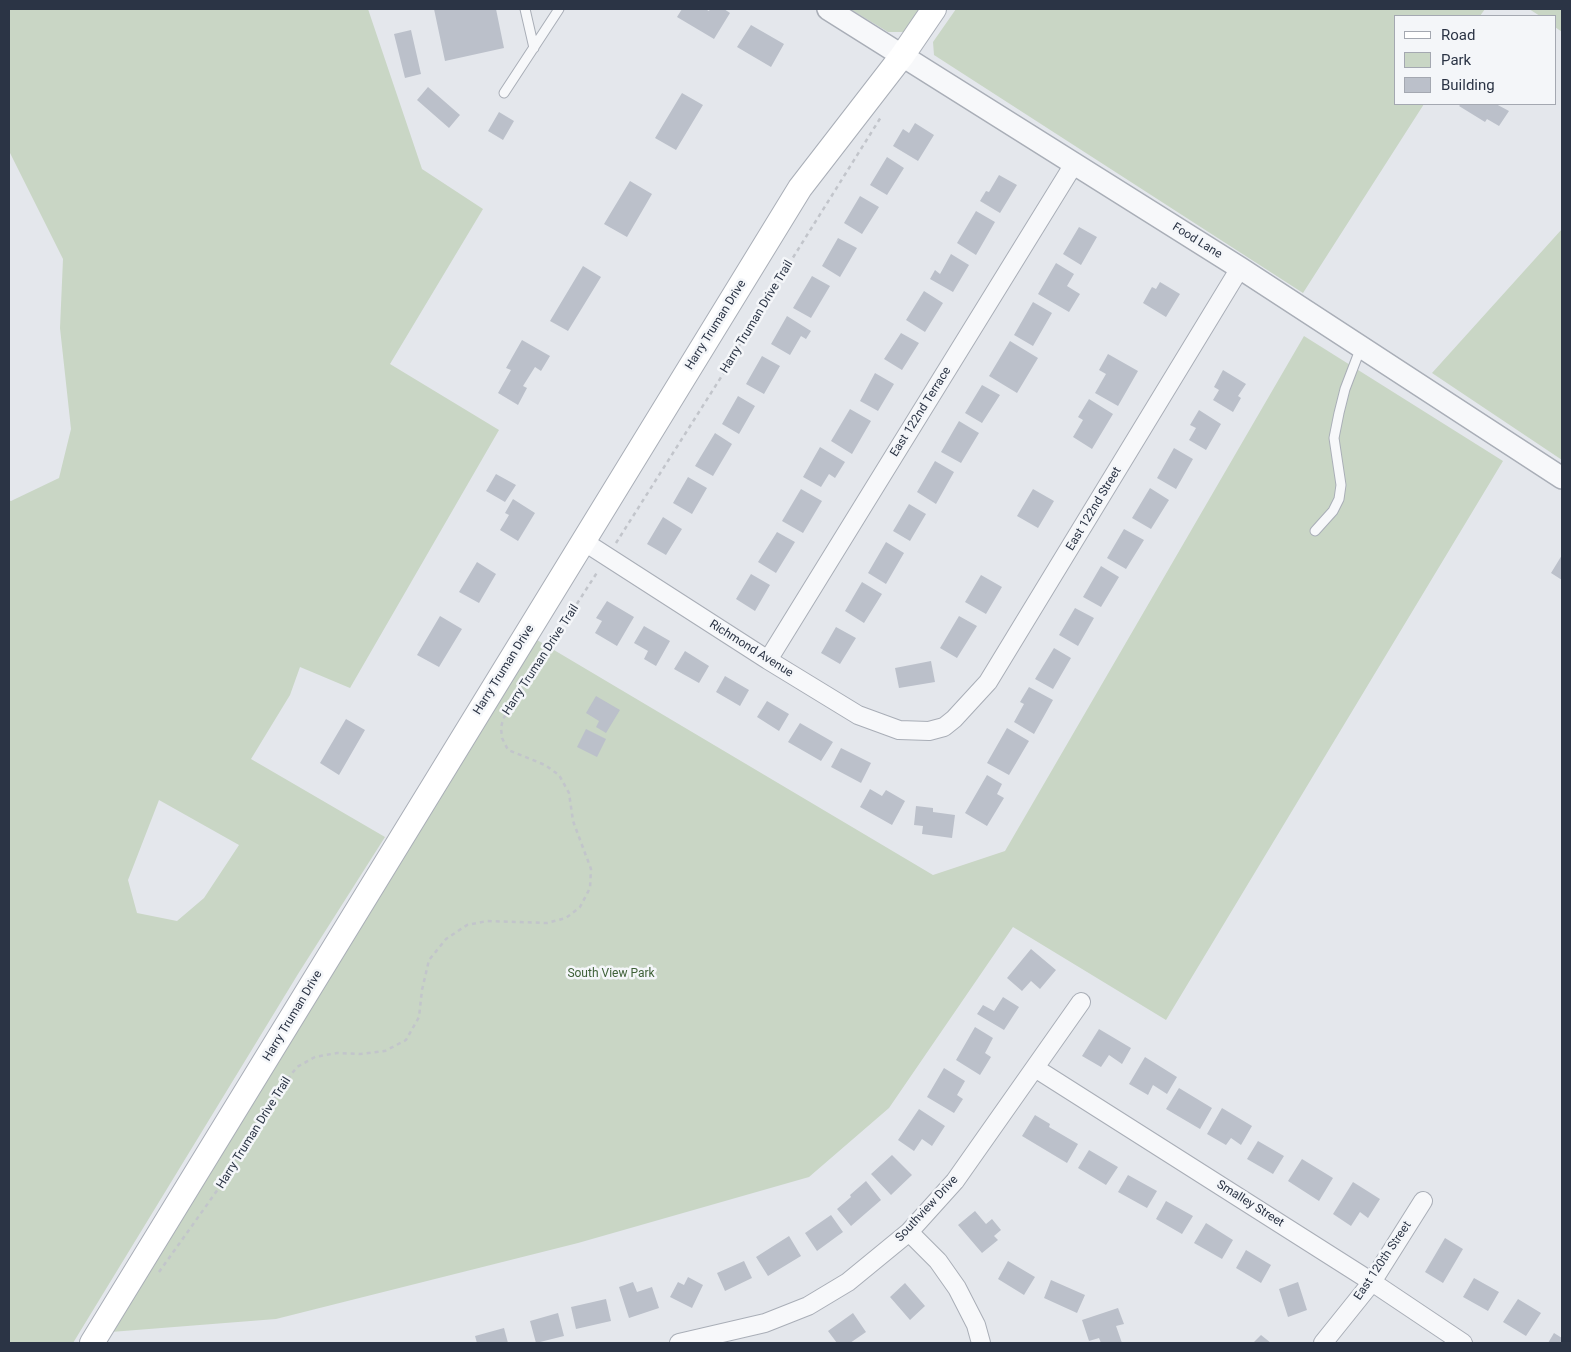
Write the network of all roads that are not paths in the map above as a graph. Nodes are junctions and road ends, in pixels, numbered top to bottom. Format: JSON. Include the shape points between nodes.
{"nodes":[{"id":1,"x":525,"y":9,"type":"edge"},
{"id":2,"x":559,"y":9,"type":"edge"},
{"id":3,"x":828,"y":9,"type":"edge"},
{"id":4,"x":934,"y":9,"type":"edge"},
{"id":5,"x":534,"y":48,"type":"junction"},
{"id":6,"x":902,"y":56,"type":"junction"},
{"id":7,"x":504,"y":93,"type":"dead end"},
{"id":8,"x":1074,"y":164,"type":"junction"},
{"id":9,"x":1240,"y":268,"type":"junction"},
{"id":10,"x":1361,"y":347,"type":"junction"},
{"id":11,"x":1562,"y":478,"type":"edge"},
{"id":12,"x":1315,"y":531,"type":"dead end"},
{"id":13,"x":583,"y":542,"type":"junction"},
{"id":14,"x":768,"y":660,"type":"junction"},
{"id":15,"x":929,"y":731,"type":"joint"},
{"id":16,"x":1081,"y":1002,"type":"dead end"},
{"id":17,"x":1035,"y":1068,"type":"junction"},
{"id":18,"x":1423,"y":1201,"type":"dead end"},
{"id":19,"x":909,"y":1232,"type":"junction"},
{"id":20,"x":1372,"y":1282,"type":"junction"},
{"id":21,"x":92,"y":1343,"type":"edge"},
{"id":22,"x":679,"y":1343,"type":"edge"},
{"id":23,"x":981,"y":1343,"type":"edge"},
{"id":24,"x":1323,"y":1343,"type":"edge"},
{"id":25,"x":1462,"y":1343,"type":"edge"}],
"edges":[{"from":1,"to":5,"type":"lane"},
{"from":2,"to":5,"type":"lane"},
{"from":3,"to":6,"type":"street","name":"Food Lane"},
{"from":4,"to":6,"type":"main road","name":"Harry Truman Drive"},
{"from":5,"to":7,"type":"lane"},
{"from":6,"to":8,"type":"street","name":"Food Lane"},
{"from":6,"to":13,"type":"main road","name":"Harry Truman Drive","via":[[800,188]]},
{"from":8,"to":9,"type":"street","name":"Food Lane"},
{"from":8,"to":14,"type":"street","name":"East 122nd Terrace"},
{"from":9,"to":10,"type":"street","name":"Food Lane"},
{"from":9,"to":15,"type":"street","name":"East 122nd Street","via":[[988,682],[954,719],[944,727]]},
{"from":10,"to":11,"type":"street","name":"Food Lane"},
{"from":10,"to":12,"type":"lane","via":[[1345,389],[1334,438],[1341,485],[1339,499]]},
{"from":13,"to":14,"type":"street","name":"Richmond Avenue"},
{"from":13,"to":21,"type":"main road","name":"Harry Truman Drive"},
{"from":14,"to":15,"type":"street","name":"Richmond Avenue","via":[[858,715],[899,730]]},
{"from":16,"to":17,"type":"street","name":"Southview Drive"},
{"from":17,"to":19,"type":"street","name":"Southview Drive","via":[[955,1181]]},
{"from":17,"to":20,"type":"street","name":"Smalley Street"},
{"from":18,"to":20,"type":"street","name":"East 120th Street"},
{"from":19,"to":22,"type":"street","name":"Southview Drive","via":[[848,1282],[808,1306],[765,1323]]},
{"from":19,"to":23,"type":"street","via":[[938,1260],[957,1288],[976,1325]]},
{"from":20,"to":24,"type":"street","name":"East 120th Street"},
{"from":20,"to":25,"type":"street","name":"Smalley Street"}]}
